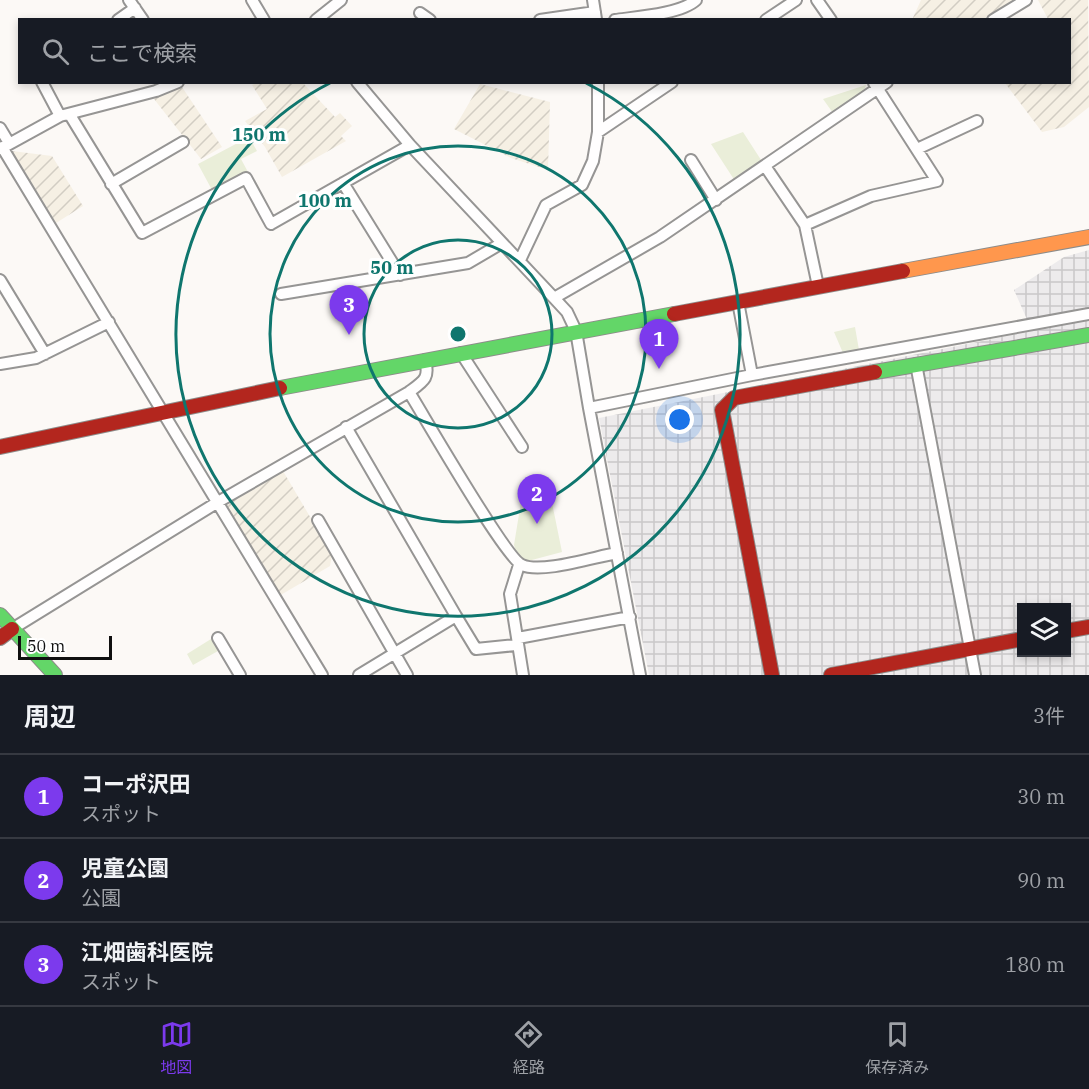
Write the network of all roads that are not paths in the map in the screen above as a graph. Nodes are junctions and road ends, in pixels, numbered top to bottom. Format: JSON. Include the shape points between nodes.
{"nodes":[{"id":1,"x":252,"y":0,"type":"edge"},
{"id":2,"x":341,"y":0,"type":"edge"},
{"id":3,"x":593,"y":0,"type":"edge"},
{"id":4,"x":696,"y":0,"type":"edge"},
{"id":5,"x":796,"y":0,"type":"edge"},
{"id":6,"x":818,"y":0,"type":"edge"},
{"id":7,"x":1026,"y":0,"type":"edge"},
{"id":8,"x":132,"y":4,"type":"edge"},
{"id":9,"x":420,"y":14,"type":"dead end"},
{"id":10,"x":595,"y":16,"type":"edge"},
{"id":11,"x":120,"y":18,"type":"edge"},
{"id":12,"x":142,"y":18,"type":"edge"},
{"id":13,"x":263,"y":18,"type":"edge"},
{"id":14,"x":318,"y":18,"type":"edge"},
{"id":15,"x":427,"y":18,"type":"edge"},
{"id":16,"x":568,"y":18,"type":"edge"},
{"id":17,"x":626,"y":18,"type":"edge"},
{"id":18,"x":769,"y":18,"type":"edge"},
{"id":19,"x":830,"y":18,"type":"edge"},
{"id":20,"x":996,"y":18,"type":"edge"},
{"id":21,"x":43,"y":84,"type":"edge"},
{"id":22,"x":174,"y":84,"type":"edge"},
{"id":23,"x":359,"y":84,"type":"edge"},
{"id":24,"x":598,"y":84,"type":"edge"},
{"id":25,"x":669,"y":84,"type":"edge"},
{"id":26,"x":880,"y":84,"type":"edge"},
{"id":27,"x":65,"y":115,"type":"junction"},
{"id":28,"x":977,"y":121,"type":"dead end"},
{"id":29,"x":0,"y":128,"type":"edge"},
{"id":30,"x":598,"y":132,"type":"junction"},
{"id":31,"x":183,"y":142,"type":"dead end"},
{"id":32,"x":410,"y":145,"type":"junction"},
{"id":33,"x":4,"y":146,"type":"edge"},
{"id":34,"x":917,"y":149,"type":"junction"},
{"id":35,"x":691,"y":160,"type":"dead end"},
{"id":36,"x":765,"y":166,"type":"junction"},
{"id":37,"x":343,"y":183,"type":"junction"},
{"id":38,"x":111,"y":184,"type":"junction"},
{"id":39,"x":716,"y":200,"type":"junction"},
{"id":40,"x":805,"y":225,"type":"junction"},
{"id":41,"x":1089,"y":237,"type":"edge"},
{"id":42,"x":502,"y":243,"type":"junction"},
{"id":43,"x":520,"y":260,"type":"junction"},
{"id":44,"x":400,"y":275,"type":"junction"},
{"id":45,"x":0,"y":280,"type":"edge"},
{"id":46,"x":818,"y":286,"type":"junction"},
{"id":47,"x":281,"y":294,"type":"dead end"},
{"id":48,"x":554,"y":298,"type":"junction"},
{"id":49,"x":738,"y":302,"type":"junction"},
{"id":50,"x":1089,"y":314,"type":"edge"},
{"id":51,"x":109,"y":322,"type":"junction"},
{"id":52,"x":576,"y":332,"type":"junction"},
{"id":53,"x":1089,"y":335,"type":"edge"},
{"id":54,"x":461,"y":353,"type":"junction"},
{"id":55,"x":45,"y":354,"type":"junction"},
{"id":56,"x":425,"y":360,"type":"junction"},
{"id":57,"x":0,"y":364,"type":"edge"},
{"id":58,"x":916,"y":364,"type":"junction"},
{"id":59,"x":752,"y":375,"type":"junction"},
{"id":60,"x":409,"y":392,"type":"junction"},
{"id":61,"x":589,"y":408,"type":"junction"},
{"id":62,"x":164,"y":411,"type":"junction"},
{"id":63,"x":346,"y":427,"type":"junction"},
{"id":64,"x":0,"y":447,"type":"edge"},
{"id":65,"x":522,"y":447,"type":"dead end"},
{"id":66,"x":218,"y":502,"type":"junction"},
{"id":67,"x":318,"y":520,"type":"dead end"},
{"id":68,"x":617,"y":553,"type":"junction"},
{"id":69,"x":519,"y":565,"type":"junction"},
{"id":70,"x":0,"y":615,"type":"edge"},
{"id":71,"x":456,"y":616,"type":"junction"},
{"id":72,"x":630,"y":617,"type":"junction"},
{"id":73,"x":1089,"y":627,"type":"edge"},
{"id":74,"x":12,"y":629,"type":"junction"},
{"id":75,"x":1071,"y":630,"type":"edge"},
{"id":76,"x":0,"y":638,"type":"edge"},
{"id":77,"x":218,"y":638,"type":"dead end"},
{"id":78,"x":1017,"y":640,"type":"edge"},
{"id":79,"x":517,"y":641,"type":"junction"},
{"id":80,"x":970,"y":649,"type":"junction"},
{"id":81,"x":395,"y":654,"type":"junction"},
{"id":82,"x":55,"y":675,"type":"edge"},
{"id":83,"x":240,"y":675,"type":"edge"},
{"id":84,"x":322,"y":675,"type":"edge"},
{"id":85,"x":359,"y":675,"type":"edge"},
{"id":86,"x":408,"y":675,"type":"edge"},
{"id":87,"x":523,"y":675,"type":"edge"},
{"id":88,"x":640,"y":675,"type":"edge"},
{"id":89,"x":772,"y":675,"type":"edge"},
{"id":90,"x":831,"y":675,"type":"edge"},
{"id":91,"x":975,"y":675,"type":"edge"}],
"edges":[{"from":1,"to":13,"type":"street"},
{"from":2,"to":14,"type":"street"},
{"from":3,"to":10,"type":"street"},
{"from":4,"to":17,"type":"street","via":[[690,6]]},
{"from":5,"to":18,"type":"street"},
{"from":6,"to":19,"type":"street"},
{"from":7,"to":20,"type":"street"},
{"from":8,"to":11,"type":"street"},
{"from":8,"to":12,"type":"street"},
{"from":9,"to":15,"type":"street"},
{"from":10,"to":16,"type":"street"},
{"from":21,"to":27,"type":"street"},
{"from":22,"to":27,"type":"street"},
{"from":23,"to":32,"type":"street"},
{"from":24,"to":30,"type":"street"},
{"from":25,"to":30,"type":"street"},
{"from":26,"to":34,"type":"street"},
{"from":26,"to":36,"type":"street"},
{"from":27,"to":33,"type":"street"},
{"from":27,"to":38,"type":"street"},
{"from":28,"to":34,"type":"street"},
{"from":29,"to":33,"type":"street"},
{"from":30,"to":43,"type":"street","via":[[593,161],[582,185],[546,205]]},
{"from":31,"to":38,"type":"street"},
{"from":32,"to":37,"type":"street"},
{"from":32,"to":42,"type":"street"},
{"from":33,"to":51,"type":"street"},
{"from":34,"to":40,"type":"street","via":[[937,181],[871,196]]},
{"from":35,"to":39,"type":"street"},
{"from":36,"to":39,"type":"street"},
{"from":36,"to":40,"type":"street"},
{"from":37,"to":38,"type":"street","via":[[271,224],[246,178],[142,233]]},
{"from":37,"to":44,"type":"street"},
{"from":39,"to":48,"type":"street"},
{"from":40,"to":46,"type":"street"},
{"from":41,"to":46,"type":"street"},
{"from":42,"to":43,"type":"street"},
{"from":42,"to":44,"type":"street","via":[[468,263]]},
{"from":43,"to":48,"type":"street"},
{"from":44,"to":47,"type":"street"},
{"from":45,"to":55,"type":"street"},
{"from":46,"to":49,"type":"street"},
{"from":48,"to":52,"type":"street","via":[[567,312]]},
{"from":49,"to":52,"type":"street"},
{"from":49,"to":59,"type":"street"},
{"from":50,"to":59,"type":"street"},
{"from":51,"to":55,"type":"street"},
{"from":51,"to":62,"type":"street"},
{"from":52,"to":54,"type":"street"},
{"from":52,"to":61,"type":"street"},
{"from":53,"to":58,"type":"street"},
{"from":54,"to":56,"type":"street"},
{"from":54,"to":65,"type":"street"},
{"from":55,"to":57,"type":"street"},
{"from":56,"to":60,"type":"street","via":[[429,373],[426,380]]},
{"from":56,"to":62,"type":"street"},
{"from":58,"to":80,"type":"street"},
{"from":58,"to":89,"type":"street","via":[[734,398],[722,410]]},
{"from":59,"to":61,"type":"street"},
{"from":60,"to":63,"type":"street"},
{"from":60,"to":69,"type":"street"},
{"from":61,"to":68,"type":"street"},
{"from":62,"to":64,"type":"street"},
{"from":62,"to":66,"type":"street"},
{"from":63,"to":66,"type":"street"},
{"from":63,"to":71,"type":"street"},
{"from":66,"to":74,"type":"street"},
{"from":66,"to":84,"type":"street"},
{"from":67,"to":81,"type":"street"},
{"from":68,"to":69,"type":"street","via":[[534,569]]},
{"from":68,"to":72,"type":"street"},
{"from":69,"to":79,"type":"street","via":[[510,594]]},
{"from":70,"to":74,"type":"street"},
{"from":71,"to":79,"type":"street","via":[[476,649]]},
{"from":71,"to":81,"type":"street"},
{"from":72,"to":79,"type":"street"},
{"from":72,"to":88,"type":"street"},
{"from":73,"to":75,"type":"street"},
{"from":74,"to":76,"type":"street"},
{"from":74,"to":82,"type":"street"},
{"from":77,"to":83,"type":"street"},
{"from":78,"to":80,"type":"street"},
{"from":79,"to":87,"type":"street"},
{"from":80,"to":90,"type":"street"},
{"from":80,"to":91,"type":"street"},
{"from":81,"to":85,"type":"street"},
{"from":81,"to":86,"type":"street"}]}
